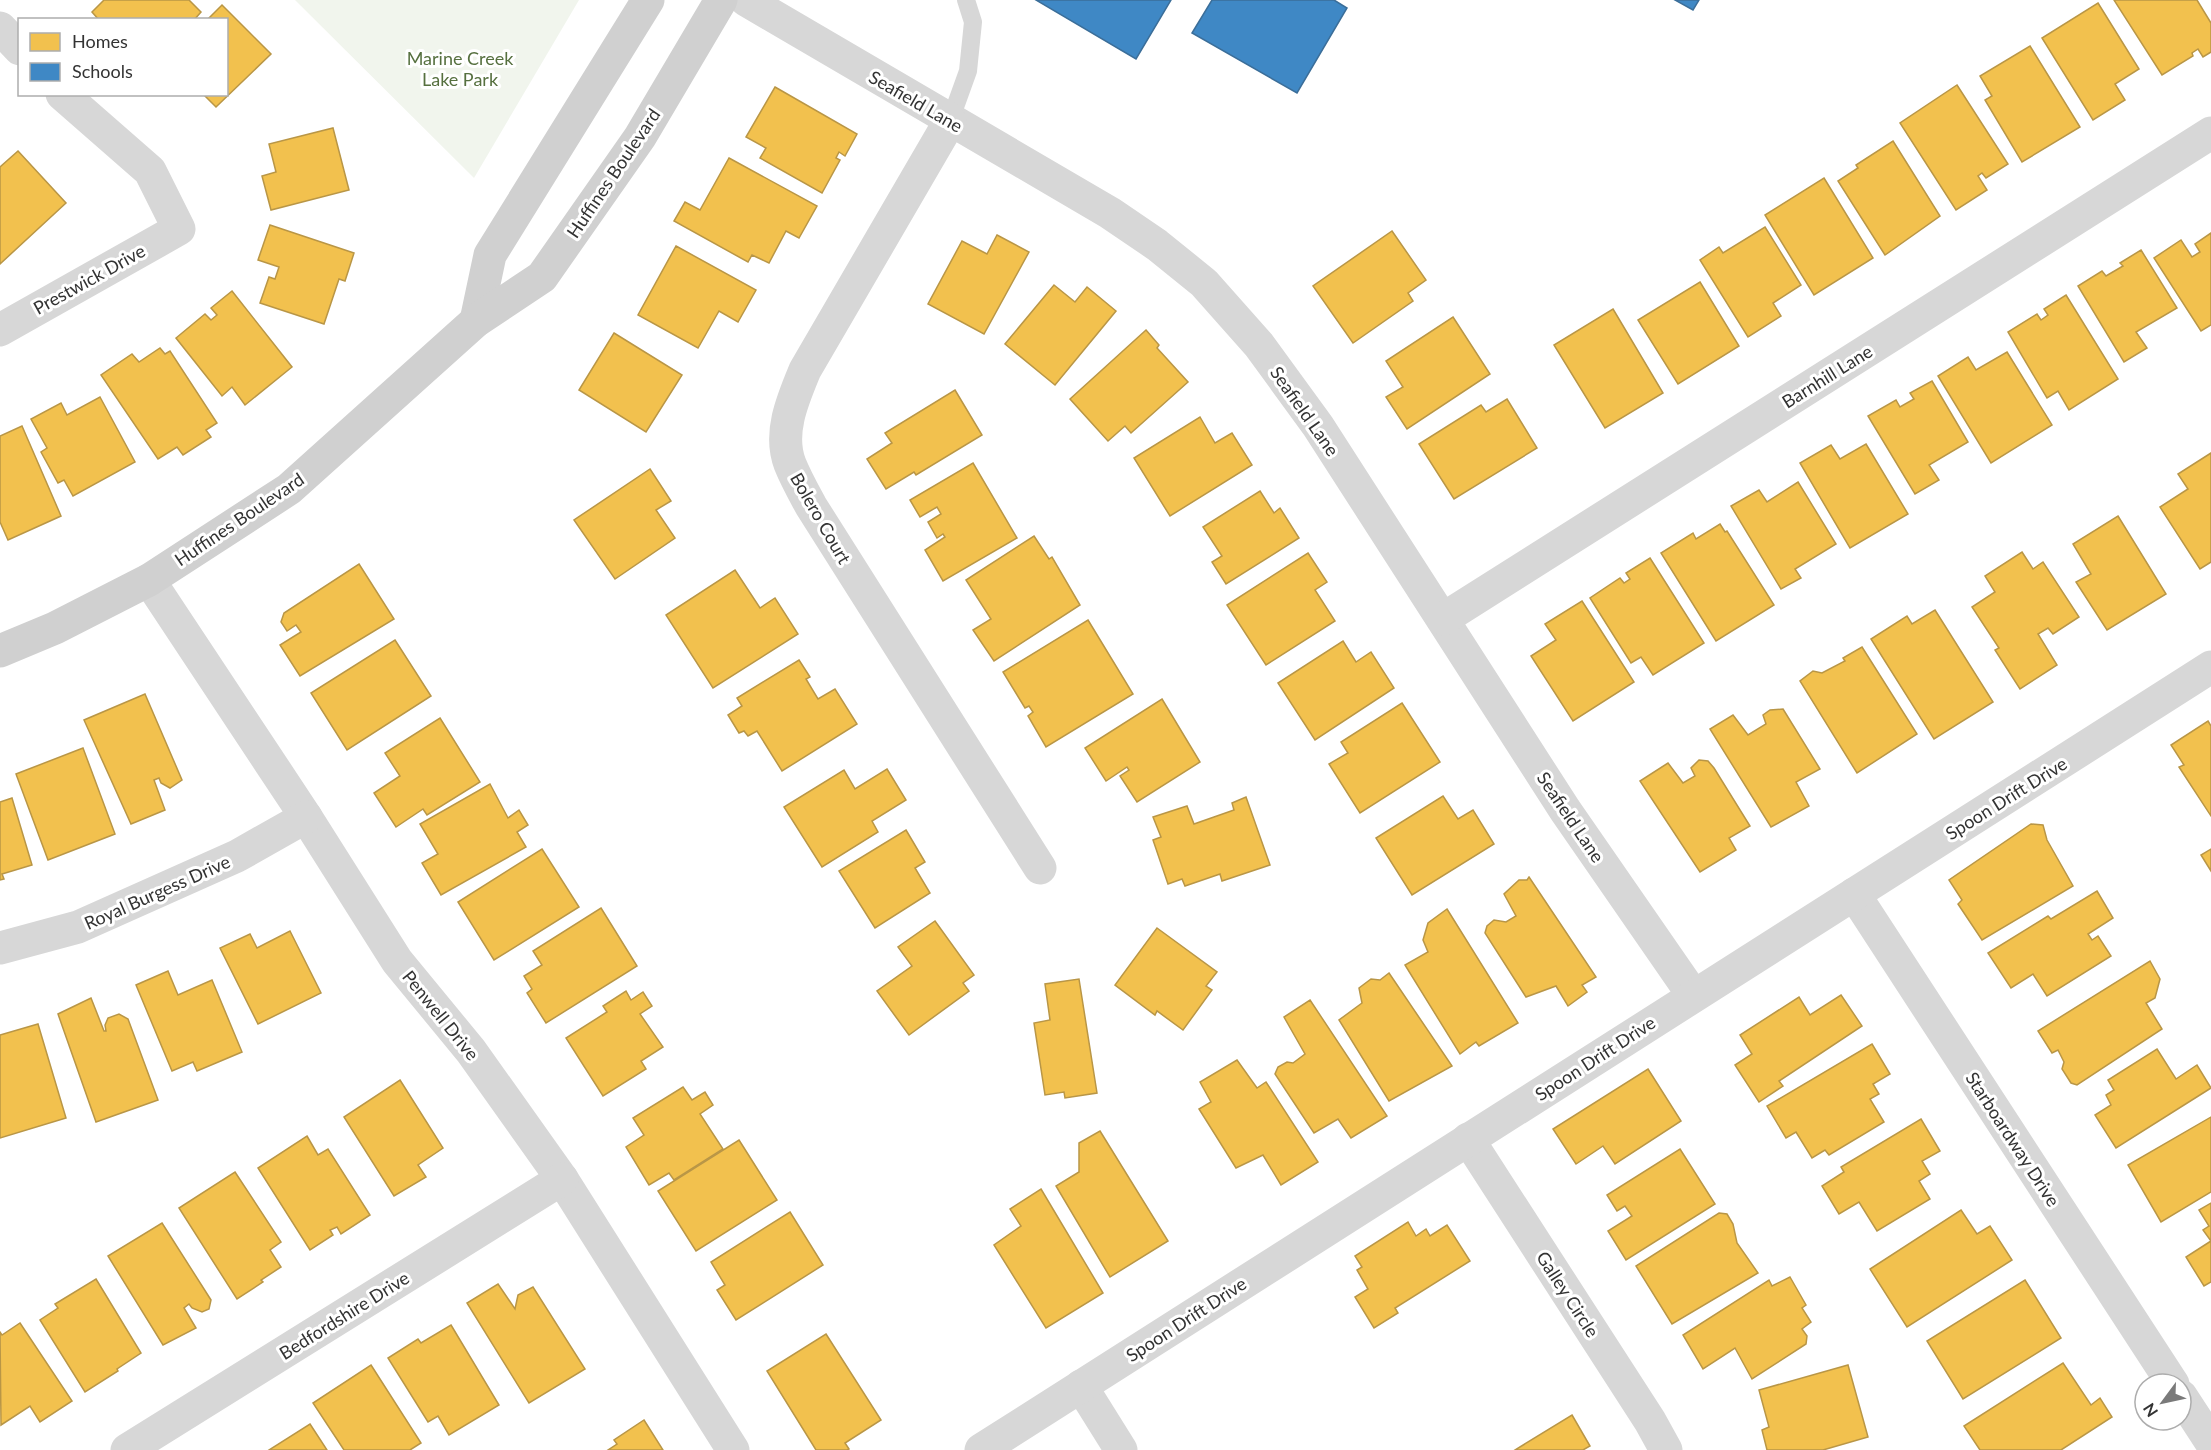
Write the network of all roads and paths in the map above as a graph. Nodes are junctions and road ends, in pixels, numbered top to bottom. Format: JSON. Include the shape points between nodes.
{"nodes":[{"id":1,"x":648,"y":0,"type":"edge"},
{"id":2,"x":722,"y":0,"type":"edge"},
{"id":3,"x":746,"y":0,"type":"edge"},
{"id":4,"x":966,"y":0,"type":"edge"},
{"id":5,"x":0,"y":28,"type":"edge"},
{"id":6,"x":18,"y":47,"type":"edge"},
{"id":7,"x":65,"y":96,"type":"edge"},
{"id":8,"x":950,"y":121,"type":"junction"},
{"id":9,"x":2211,"y":133,"type":"edge"},
{"id":10,"x":476,"y":321,"type":"junction"},
{"id":11,"x":0,"y":330,"type":"edge"},
{"id":12,"x":149,"y":580,"type":"junction"},
{"id":13,"x":1443,"y":619,"type":"junction"},
{"id":14,"x":0,"y":651,"type":"edge"},
{"id":15,"x":2211,"y":667,"type":"edge"},
{"id":16,"x":306,"y":817,"type":"junction"},
{"id":17,"x":1040,"y":868,"type":"dead end"},
{"id":18,"x":1854,"y":894,"type":"junction"},
{"id":19,"x":0,"y":948,"type":"edge"},
{"id":20,"x":1693,"y":995,"type":"junction"},
{"id":21,"x":1468,"y":1139,"type":"junction"},
{"id":22,"x":561,"y":1179,"type":"junction"},
{"id":23,"x":2165,"y":1372,"type":"edge"},
{"id":24,"x":1081,"y":1386,"type":"junction"},
{"id":25,"x":2193,"y":1414,"type":"edge"},
{"id":26,"x":2211,"y":1442,"type":"edge"},
{"id":27,"x":127,"y":1450,"type":"edge"},
{"id":28,"x":733,"y":1450,"type":"edge"},
{"id":29,"x":981,"y":1450,"type":"edge"},
{"id":30,"x":1121,"y":1450,"type":"edge"},
{"id":31,"x":1666,"y":1450,"type":"edge"}],
"edges":[{"from":1,"to":10,"type":"main road","via":[[490,255]]},
{"from":2,"to":10,"type":"main road","name":"Huffines Boulevard","via":[[640,137],[542,277]]},
{"from":3,"to":8,"type":"street","name":"Seafield Lane"},
{"from":4,"to":8,"type":"lane","via":[[973,22],[968,71]]},
{"from":5,"to":6,"type":"street"},
{"from":7,"to":11,"type":"street","name":"Prestwick Drive","via":[[150,171],[178,229]]},
{"from":8,"to":13,"type":"street","name":"Seafield Lane","via":[[1110,213],[1204,283],[1259,345],[1318,426]]},
{"from":8,"to":17,"type":"street","name":"Bolero Court","via":[[805,370],[793,398],[785,434],[790,463],[811,507]]},
{"from":9,"to":13,"type":"street","name":"Barnhill Lane"},
{"from":10,"to":12,"type":"main road","name":"Huffines Boulevard","via":[[289,489]]},
{"from":12,"to":14,"type":"main road","name":"Huffines Boulevard"},
{"from":12,"to":16,"type":"street","name":"Penwell Drive"},
{"from":13,"to":20,"type":"street","name":"Seafield Lane","via":[[1565,810]]},
{"from":15,"to":18,"type":"street","name":"Spoon Drift Drive"},
{"from":16,"to":19,"type":"street","name":"Royal Burgess Drive","via":[[237,856],[78,927]]},
{"from":16,"to":22,"type":"street","name":"Penwell Drive","via":[[397,961],[471,1051]]},
{"from":18,"to":20,"type":"street","name":"Spoon Drift Drive"},
{"from":18,"to":23,"type":"street","name":"Starboardway Drive"},
{"from":20,"to":21,"type":"street","name":"Spoon Drift Drive"},
{"from":21,"to":24,"type":"street","name":"Spoon Drift Drive"},
{"from":21,"to":31,"type":"street","name":"Galley Circle"},
{"from":22,"to":27,"type":"street","name":"Bedfordshire Drive"},
{"from":22,"to":28,"type":"street","name":"Penwell Drive"},
{"from":24,"to":29,"type":"street","name":"Spoon Drift Drive"},
{"from":24,"to":30,"type":"street"},
{"from":25,"to":26,"type":"street"}]}
